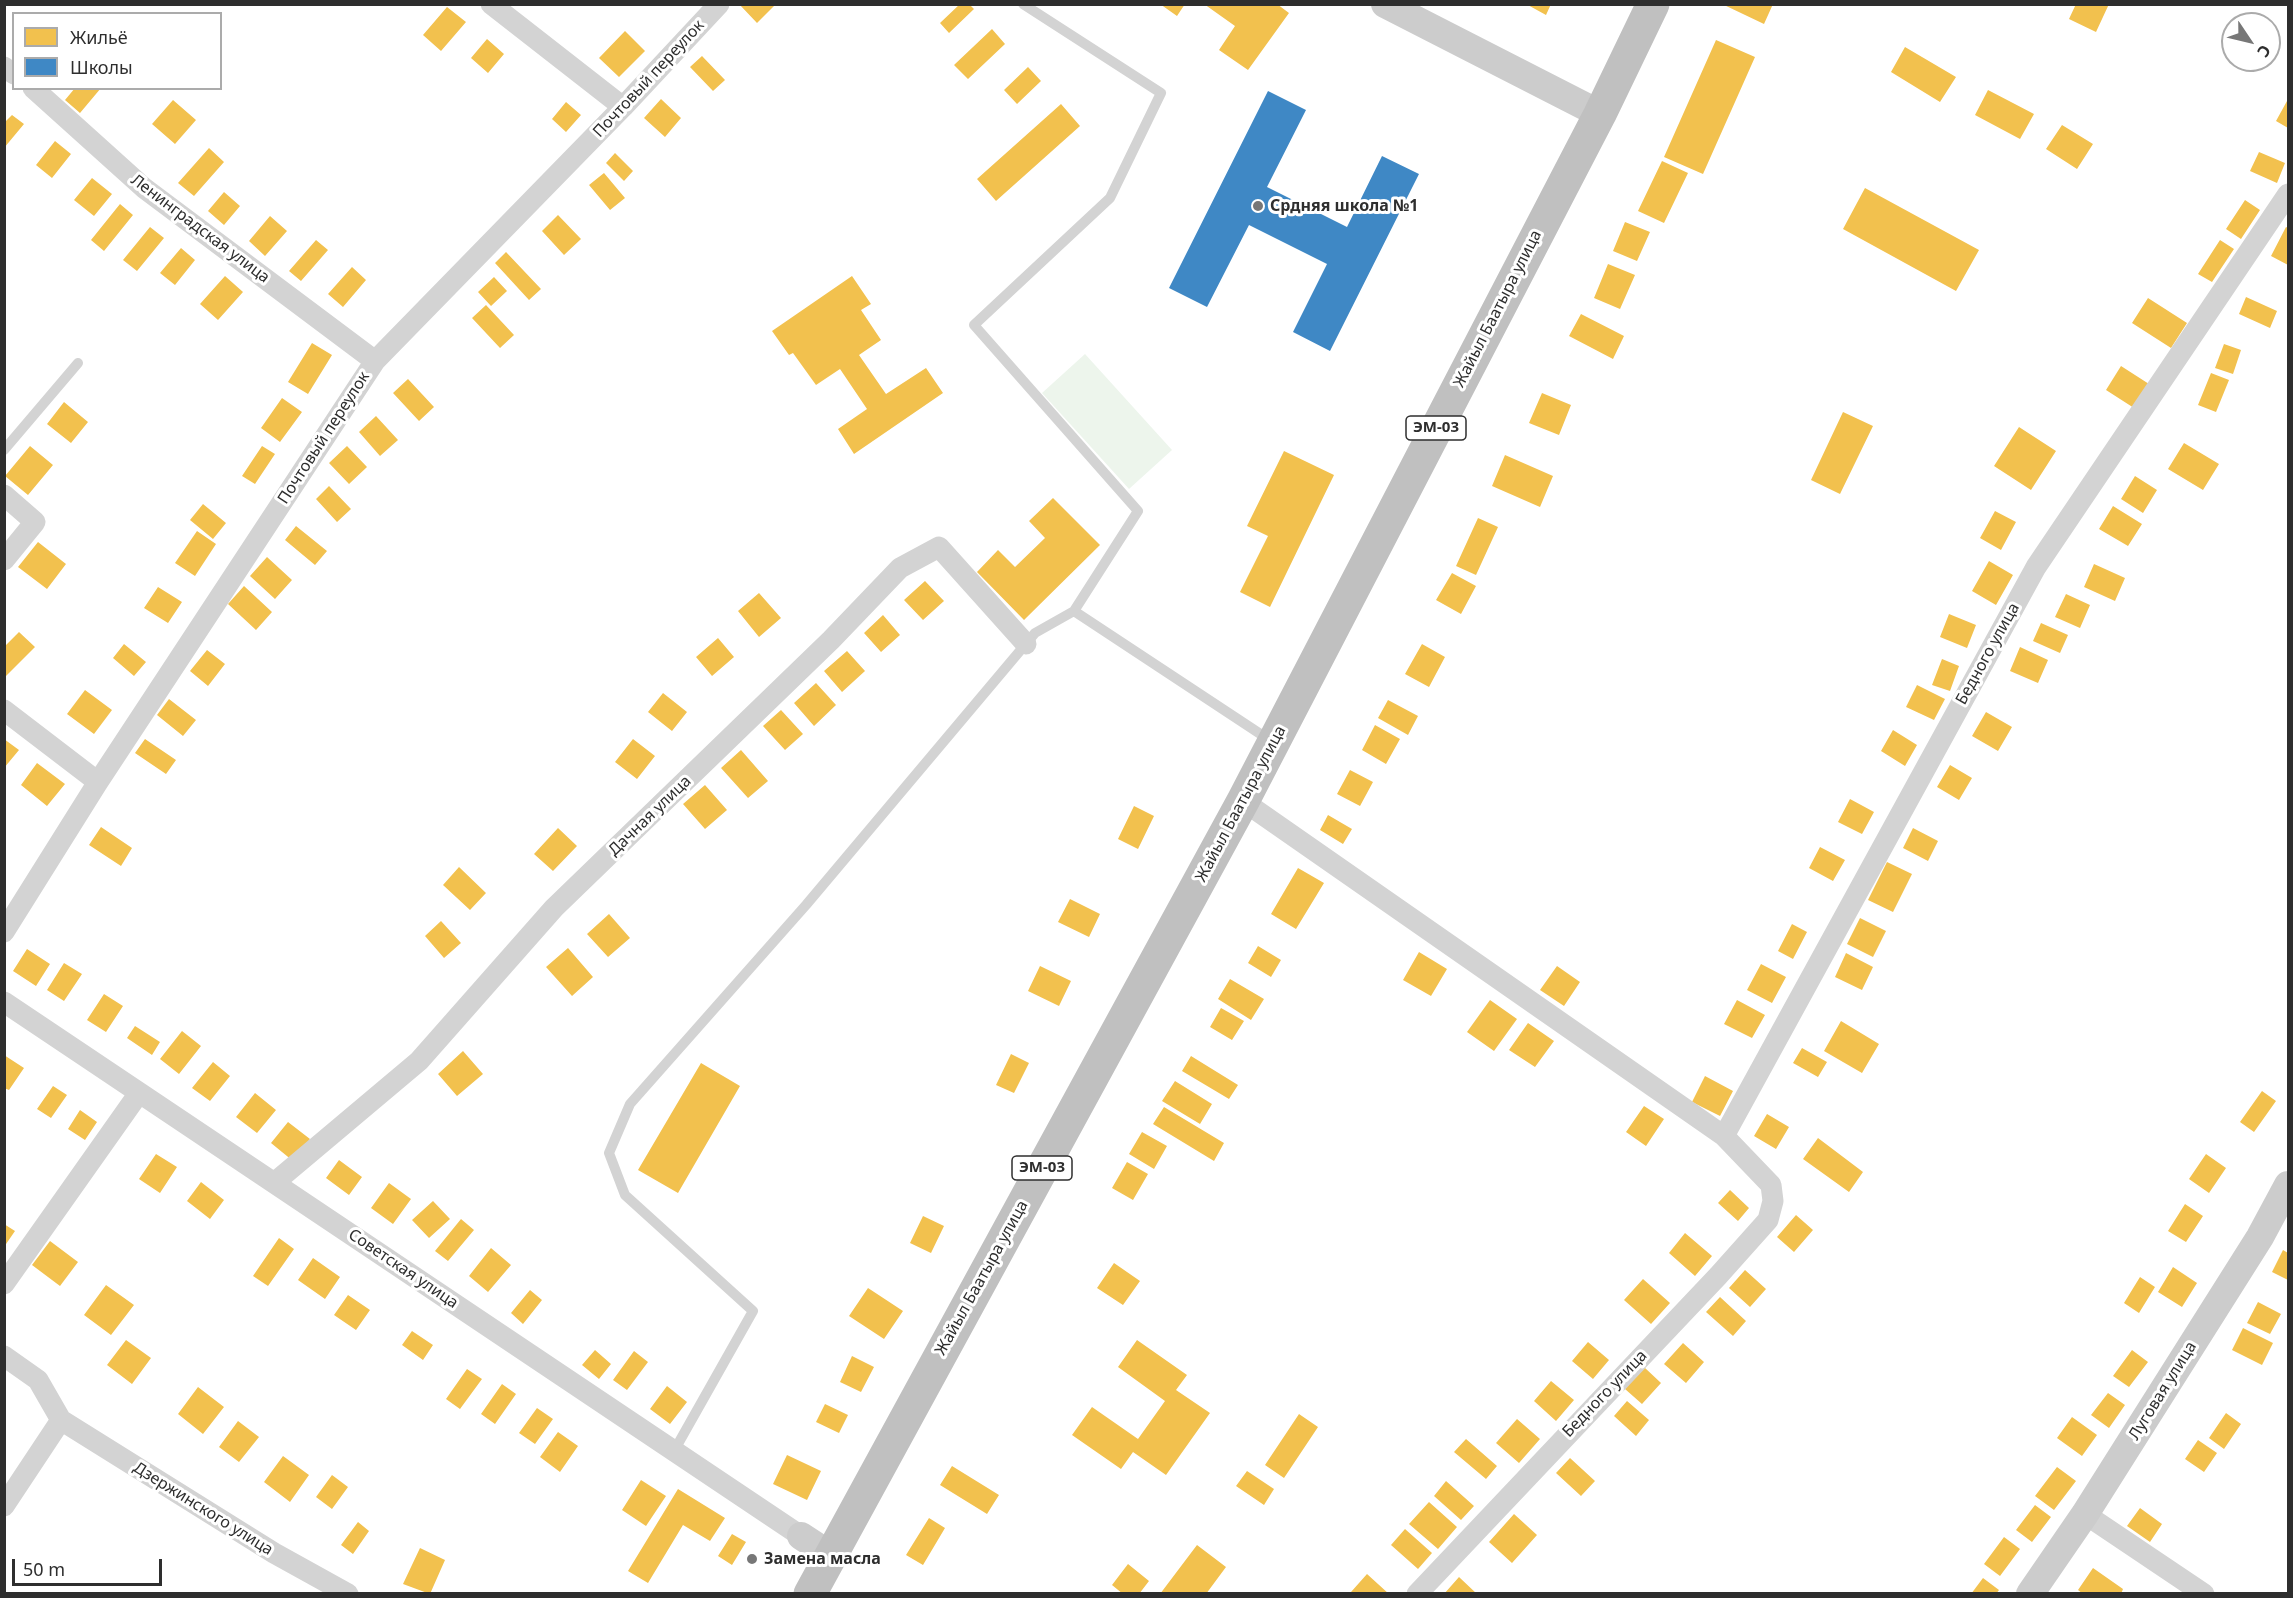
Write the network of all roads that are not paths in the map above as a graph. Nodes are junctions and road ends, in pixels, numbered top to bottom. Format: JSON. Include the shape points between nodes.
{"nodes":[{"id":1,"x":491,"y":4,"type":"edge"},
{"id":2,"x":719,"y":4,"type":"edge"},
{"id":3,"x":1023,"y":4,"type":"edge"},
{"id":4,"x":1385,"y":4,"type":"edge"},
{"id":5,"x":1653,"y":4,"type":"edge"},
{"id":6,"x":35,"y":90,"type":"edge"},
{"id":7,"x":623,"y":107,"type":"junction"},
{"id":8,"x":1599,"y":114,"type":"junction"},
{"id":9,"x":2289,"y":194,"type":"edge"},
{"id":10,"x":375,"y":361,"type":"junction"},
{"id":11,"x":78,"y":363,"type":"dead end"},
{"id":12,"x":4,"y":450,"type":"edge"},
{"id":13,"x":4,"y":495,"type":"edge"},
{"id":14,"x":4,"y":560,"type":"edge"},
{"id":15,"x":1074,"y":611,"type":"junction"},
{"id":16,"x":1026,"y":644,"type":"junction"},
{"id":17,"x":4,"y":710,"type":"edge"},
{"id":18,"x":1274,"y":743,"type":"junction"},
{"id":19,"x":98,"y":782,"type":"junction"},
{"id":20,"x":1244,"y":801,"type":"junction"},
{"id":21,"x":4,"y":932,"type":"edge"},
{"id":22,"x":4,"y":1002,"type":"edge"},
{"id":23,"x":140,"y":1093,"type":"junction"},
{"id":24,"x":1724,"y":1136,"type":"junction"},
{"id":25,"x":274,"y":1183,"type":"junction"},
{"id":26,"x":2289,"y":1185,"type":"edge"},
{"id":27,"x":4,"y":1284,"type":"edge"},
{"id":28,"x":4,"y":1356,"type":"edge"},
{"id":29,"x":61,"y":1420,"type":"junction"},
{"id":30,"x":674,"y":1451,"type":"junction"},
{"id":31,"x":4,"y":1506,"type":"edge"},
{"id":32,"x":2085,"y":1514,"type":"junction"},
{"id":33,"x":801,"y":1536,"type":"joint"},
{"id":34,"x":830,"y":1555,"type":"junction"},
{"id":35,"x":348,"y":1593,"type":"edge"},
{"id":36,"x":810,"y":1593,"type":"edge"},
{"id":37,"x":1418,"y":1593,"type":"edge"},
{"id":38,"x":2030,"y":1593,"type":"edge"},
{"id":39,"x":2204,"y":1593,"type":"edge"}],
"edges":[{"from":1,"to":7,"type":"street"},
{"from":2,"to":7,"type":"street","name":"Почтовый переулок"},
{"from":3,"to":15,"type":"lane","via":[[1161,93],[1110,198],[974,325],[1137,511]]},
{"from":4,"to":8,"type":"street"},
{"from":5,"to":8,"type":"highway","name":"Жайыл Баатыра улица","number":"ЭМ-03"},
{"from":6,"to":10,"type":"street","name":"Ленинградская улица","via":[[144,188]]},
{"from":7,"to":10,"type":"street","name":"Почтовый переулок"},
{"from":8,"to":18,"type":"highway","name":"Жайыл Баатыра улица","number":"ЭМ-03"},
{"from":9,"to":24,"type":"street","name":"Бедного улица","via":[[2036,567]]},
{"from":10,"to":19,"type":"street","name":"Почтовый переулок"},
{"from":11,"to":12,"type":"lane"},
{"from":13,"to":14,"type":"street","via":[[35,522]]},
{"from":15,"to":16,"type":"lane","via":[[1035,633]]},
{"from":15,"to":18,"type":"lane"},
{"from":16,"to":25,"type":"street","name":"Дачная улица","via":[[939,547],[900,568],[554,908],[419,1060]]},
{"from":16,"to":30,"type":"lane","via":[[806,905],[630,1104],[609,1153],[625,1195],[753,1311]]},
{"from":17,"to":19,"type":"street"},
{"from":18,"to":20,"type":"highway","name":"Жайыл Баатыра улица","number":"ЭМ-03"},
{"from":19,"to":21,"type":"street","name":"Почтовый переулок"},
{"from":20,"to":24,"type":"street"},
{"from":20,"to":34,"type":"highway","name":"Жайыл Баатыра улица","number":"ЭМ-03"},
{"from":22,"to":23,"type":"street","name":"Советская улица"},
{"from":23,"to":25,"type":"street","name":"Советская улица"},
{"from":23,"to":27,"type":"street"},
{"from":24,"to":37,"type":"street","name":"Бедного улица","via":[[1771,1185],[1773,1201],[1768,1220]]},
{"from":25,"to":30,"type":"street","name":"Советская улица"},
{"from":26,"to":32,"type":"street","name":"Луговая улица"},
{"from":28,"to":29,"type":"street","via":[[38,1380]]},
{"from":29,"to":31,"type":"street"},
{"from":29,"to":35,"type":"street","name":"Дзержинского улица","via":[[274,1553]]},
{"from":30,"to":33,"type":"street","name":"Советская улица"},
{"from":32,"to":38,"type":"street","name":"Луговая улица"},
{"from":32,"to":39,"type":"street"},
{"from":33,"to":34,"type":"street"},
{"from":34,"to":36,"type":"highway","name":"Жайыл Баатыра улица","number":"ЭМ-03"}]}
